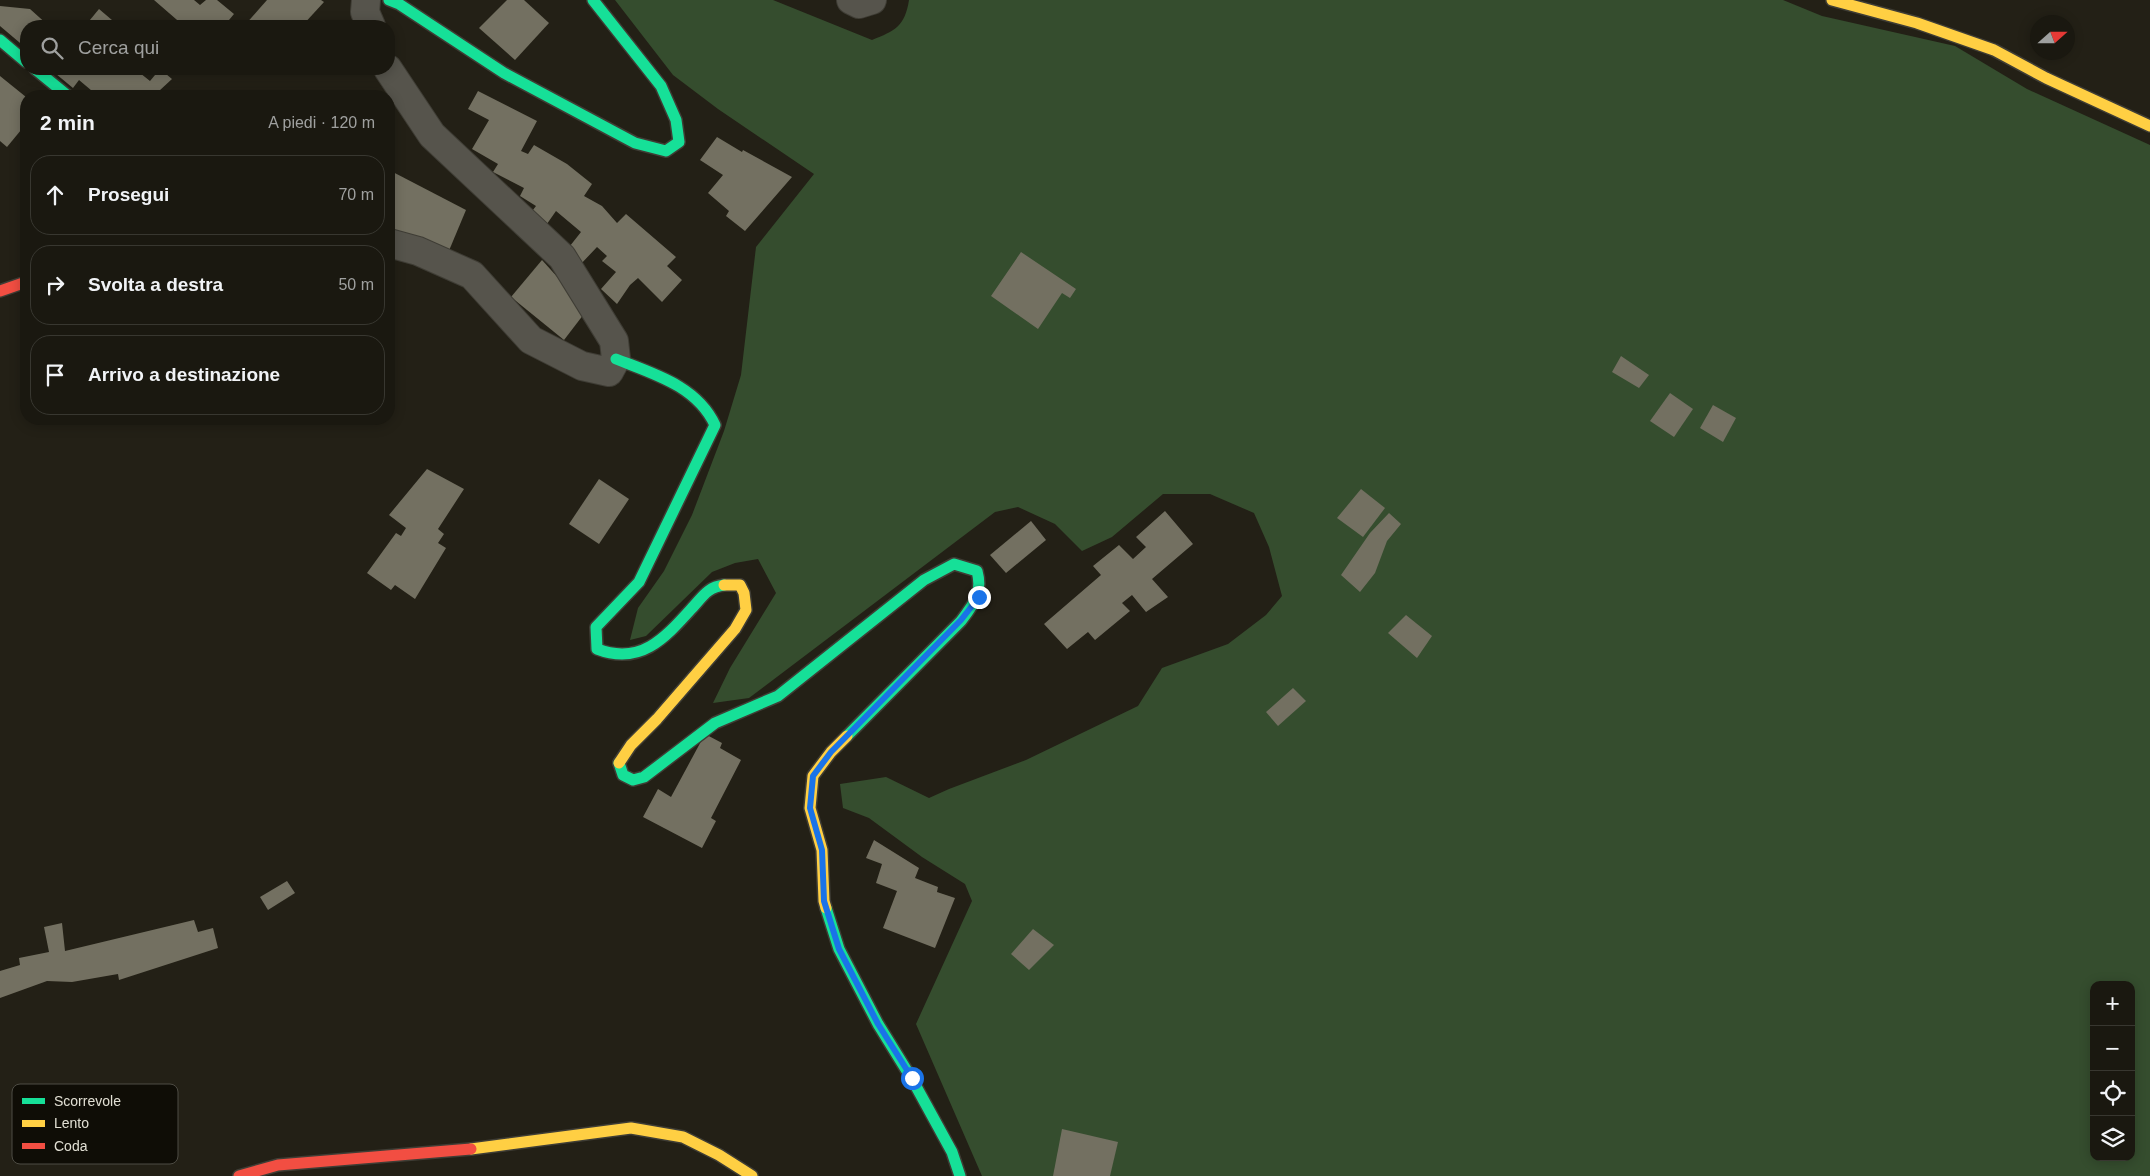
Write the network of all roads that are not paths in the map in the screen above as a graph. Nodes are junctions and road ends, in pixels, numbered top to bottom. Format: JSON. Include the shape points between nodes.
{"nodes":[{"id":1,"x":366,"y":0,"type":"edge"},
{"id":2,"x":389,"y":0,"type":"edge"},
{"id":3,"x":593,"y":0,"type":"edge"},
{"id":4,"x":851,"y":0,"type":"edge"},
{"id":5,"x":872,"y":0,"type":"edge"},
{"id":6,"x":1832,"y":0,"type":"edge"},
{"id":7,"x":368,"y":20,"type":"edge"},
{"id":8,"x":0,"y":40,"type":"edge"},
{"id":9,"x":20,"y":57,"type":"edge"},
{"id":10,"x":42,"y":75,"type":"edge"},
{"id":11,"x":392,"y":75,"type":"edge"},
{"id":12,"x":61,"y":90,"type":"edge"},
{"id":13,"x":2150,"y":126,"type":"edge"},
{"id":14,"x":395,"y":245,"type":"edge"},
{"id":15,"x":20,"y":284,"type":"edge"},
{"id":16,"x":0,"y":291,"type":"edge"},
{"id":17,"x":616,"y":359,"type":"junction"},
{"id":18,"x":238,"y":1176,"type":"edge"},
{"id":19,"x":752,"y":1176,"type":"edge"},
{"id":20,"x":960,"y":1176,"type":"edge"}],
"edges":[{"from":1,"to":7,"type":"street"},
{"from":2,"to":3,"type":"street","via":[[504,73],[635,143],[666,151],[679,142],[676,120],[662,86]]},
{"from":4,"to":5,"type":"street","via":[[859,4]]},
{"from":6,"to":13,"type":"street","via":[[1994,50]]},
{"from":8,"to":9,"type":"street"},
{"from":10,"to":12,"type":"street"},
{"from":11,"to":17,"type":"street","via":[[432,135],[562,257],[614,341]]},
{"from":14,"to":17,"type":"street","via":[[418,251],[472,275],[530,340],[582,366],[609,372]]},
{"from":15,"to":16,"type":"street"},
{"from":17,"to":20,"type":"street","via":[[661,377],[696,397],[712,414],[715,425],[638,582],[596,627],[597,649],[607,655],[636,655],[662,638],[709,589],[727,584],[740,585],[746,610],[735,629],[657,719],[630,744],[620,764],[623,775],[633,780],[644,777],[714,723],[778,696],[924,580],[954,564],[977,571],[979,597],[961,620],[831,752],[813,776],[810,808],[822,850],[824,901],[839,949],[952,1152]]},
{"from":18,"to":19,"type":"street","via":[[278,1165],[478,1148],[631,1128],[682,1137]]}]}
